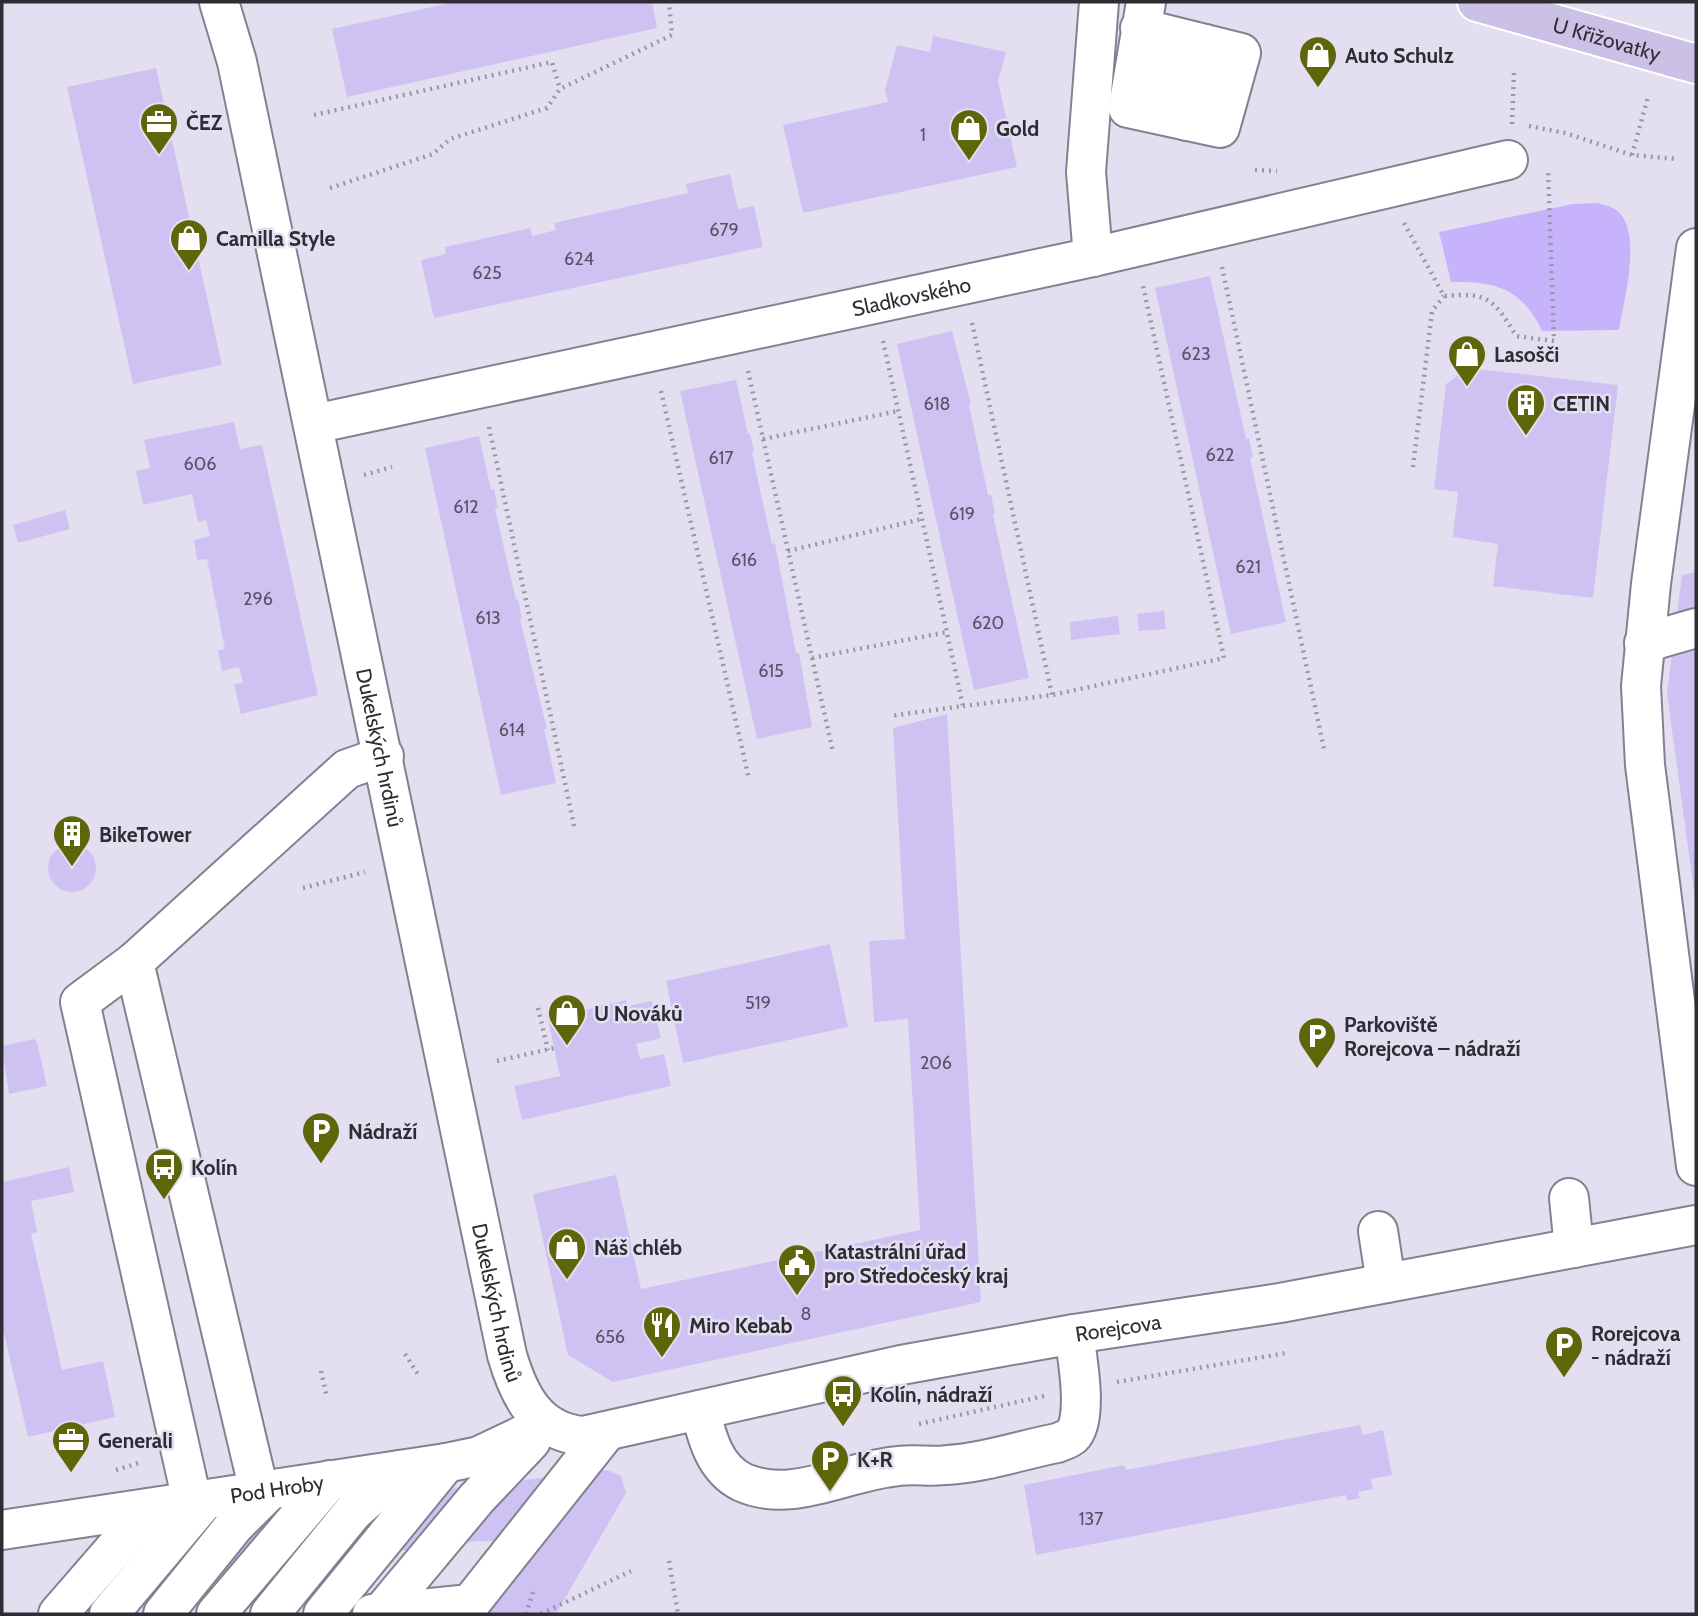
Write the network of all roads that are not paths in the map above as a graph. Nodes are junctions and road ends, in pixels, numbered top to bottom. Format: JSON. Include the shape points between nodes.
{"nodes":[{"id":1,"x":207,"y":2,"type":"edge"},
{"id":2,"x":219,"y":2,"type":"edge"},
{"id":3,"x":232,"y":2,"type":"edge"},
{"id":4,"x":242,"y":2,"type":"edge"},
{"id":5,"x":1099,"y":2,"type":"edge"},
{"id":6,"x":1477,"y":2,"type":"edge"},
{"id":7,"x":1165,"y":27,"type":"edge"},
{"id":8,"x":237,"y":62,"type":"junction"},
{"id":9,"x":1696,"y":64,"type":"edge"},
{"id":10,"x":1510,"y":143,"type":"road end"},
{"id":11,"x":1696,"y":248,"type":"edge"},
{"id":12,"x":1093,"y":257,"type":"junction"},
{"id":13,"x":314,"y":424,"type":"junction"},
{"id":14,"x":1696,"y":628,"type":"edge"},
{"id":15,"x":1644,"y":643,"type":"junction"},
{"id":16,"x":384,"y":756,"type":"junction"},
{"id":17,"x":134,"y":962,"type":"junction"},
{"id":18,"x":1686,"y":1006,"type":"edge"},
{"id":19,"x":1696,"y":1166,"type":"edge"},
{"id":20,"x":1569,"y":1198,"type":"dead end"},
{"id":21,"x":1696,"y":1225,"type":"edge"},
{"id":22,"x":1378,"y":1231,"type":"dead end"},
{"id":23,"x":1574,"y":1248,"type":"junction"},
{"id":24,"x":1386,"y":1283,"type":"junction"},
{"id":25,"x":1074,"y":1334,"type":"junction"},
{"id":26,"x":700,"y":1410,"type":"junction"},
{"id":27,"x":547,"y":1424,"type":"junction"},
{"id":28,"x":607,"y":1431,"type":"junction"},
{"id":29,"x":446,"y":1463,"type":"junction"},
{"id":30,"x":400,"y":1470,"type":"junction"},
{"id":31,"x":330,"y":1480,"type":"junction"},
{"id":32,"x":264,"y":1491,"type":"junction"},
{"id":33,"x":198,"y":1501,"type":"junction"},
{"id":34,"x":150,"y":1508,"type":"junction"},
{"id":35,"x":2,"y":1530,"type":"edge"},
{"id":36,"x":396,"y":1612,"type":"edge"},
{"id":37,"x":58,"y":1614,"type":"edge"},
{"id":38,"x":109,"y":1614,"type":"edge"},
{"id":39,"x":163,"y":1614,"type":"edge"},
{"id":40,"x":216,"y":1614,"type":"edge"},
{"id":41,"x":270,"y":1614,"type":"edge"},
{"id":42,"x":323,"y":1614,"type":"edge"},
{"id":43,"x":372,"y":1614,"type":"edge"}],
"edges":[{"from":1,"to":8,"type":"street","name":"Dukelských hrdinů"},
{"from":2,"to":8,"type":"street","name":"Dukelských hrdinů"},
{"from":3,"to":8,"type":"street","name":"Dukelských hrdinů"},
{"from":4,"to":8,"type":"street","name":"Dukelských hrdinů"},
{"from":5,"to":12,"type":"street","via":[[1086,172]]},
{"from":6,"to":9,"type":"main road","name":"U Křižovatky"},
{"from":7,"to":7,"type":"street","via":[[1128,108],[1187,121]]},
{"from":8,"to":13,"type":"street","name":"Dukelských hrdinů"},
{"from":10,"to":12,"type":"street","name":"Sladkovského","via":[[1385,189]]},
{"from":11,"to":15,"type":"street"},
{"from":12,"to":13,"type":"street","name":"Sladkovského"},
{"from":13,"to":16,"type":"street","name":"Dukelských hrdinů"},
{"from":14,"to":15,"type":"street"},
{"from":15,"to":18,"type":"street","via":[[1645,765]]},
{"from":16,"to":17,"type":"street","via":[[347,769]]},
{"from":16,"to":27,"type":"street","name":"Dukelských hrdinů","via":[[507,1355],[526,1401]]},
{"from":17,"to":32,"type":"street"},
{"from":17,"to":33,"type":"street","via":[[80,1002]]},
{"from":18,"to":19,"type":"street"},
{"from":20,"to":23,"type":"street"},
{"from":21,"to":23,"type":"street","name":"Rorejcova"},
{"from":22,"to":24,"type":"street"},
{"from":23,"to":24,"type":"street","name":"Rorejcova"},
{"from":24,"to":25,"type":"street","name":"Rorejcova"},
{"from":25,"to":26,"type":"street","name":"Rorejcova","via":[[901,1365]]},
{"from":25,"to":26,"type":"street","via":[[1081,1388],[1079,1422],[1073,1435],[1057,1443],[949,1465],[897,1465],[784,1490],[762,1489],[723,1468],[710,1448]]},
{"from":26,"to":28,"type":"street","name":"Rorejcova"},
{"from":27,"to":28,"type":"street","name":"Rorejcova","via":[[583,1436]]},
{"from":27,"to":29,"type":"street","name":"Pod Hroby","via":[[479,1456]]},
{"from":27,"to":36,"type":"street","via":[[477,1498]]},
{"from":28,"to":36,"type":"street","via":[[470,1604]]},
{"from":29,"to":30,"type":"street","name":"Pod Hroby"},
{"from":29,"to":42,"type":"street"},
{"from":30,"to":31,"type":"street","name":"Pod Hroby"},
{"from":30,"to":41,"type":"street","via":[[353,1512]]},
{"from":31,"to":32,"type":"street","name":"Pod Hroby"},
{"from":31,"to":40,"type":"street"},
{"from":32,"to":33,"type":"street","name":"Pod Hroby"},
{"from":32,"to":39,"type":"street"},
{"from":33,"to":34,"type":"street","name":"Pod Hroby"},
{"from":33,"to":38,"type":"street"},
{"from":34,"to":35,"type":"street","name":"Pod Hroby"},
{"from":34,"to":37,"type":"street"},
{"from":36,"to":43,"type":"street"}]}
